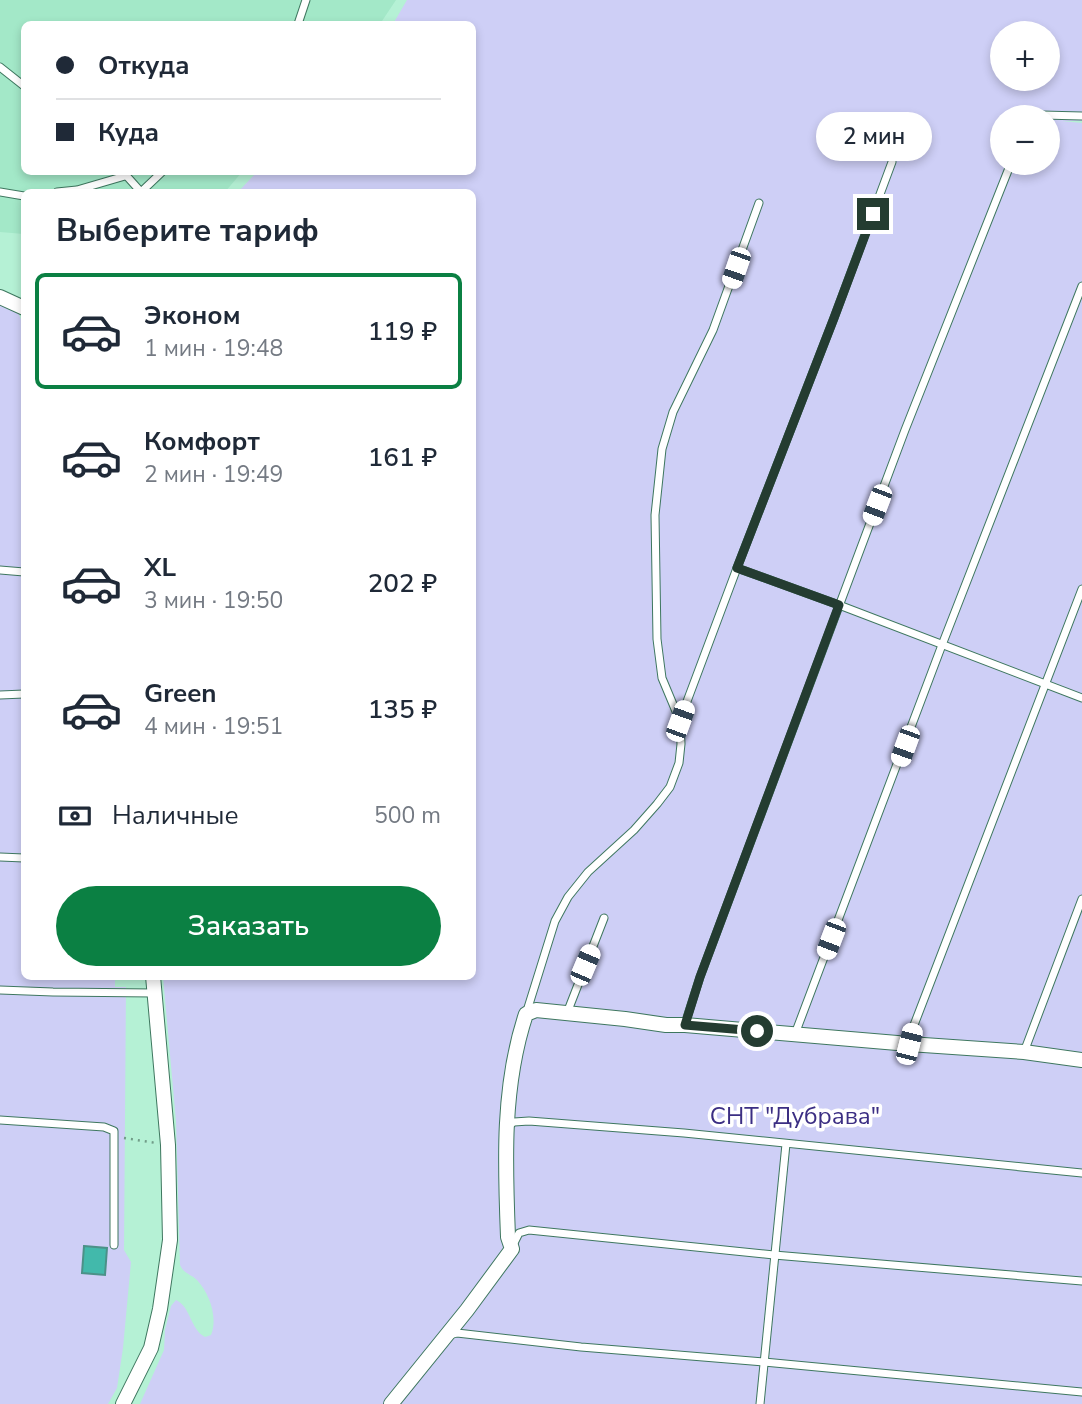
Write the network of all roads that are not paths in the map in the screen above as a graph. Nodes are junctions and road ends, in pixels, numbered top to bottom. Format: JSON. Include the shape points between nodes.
{"nodes":[{"id":1,"x":306,"y":0,"type":"edge"},
{"id":2,"x":299,"y":21,"type":"edge"},
{"id":3,"x":0,"y":67,"type":"edge"},
{"id":4,"x":21,"y":84,"type":"edge"},
{"id":5,"x":1060,"y":115,"type":"edge"},
{"id":6,"x":1082,"y":116,"type":"edge"},
{"id":7,"x":892,"y":162,"type":"dead end"},
{"id":8,"x":121,"y":175,"type":"edge"},
{"id":9,"x":125,"y":175,"type":"edge"},
{"id":10,"x":159,"y":175,"type":"edge"},
{"id":11,"x":1006,"y":175,"type":"edge"},
{"id":12,"x":81,"y":189,"type":"edge"},
{"id":13,"x":138,"y":189,"type":"edge"},
{"id":14,"x":144,"y":189,"type":"edge"},
{"id":15,"x":0,"y":192,"type":"edge"},
{"id":16,"x":21,"y":196,"type":"edge"},
{"id":17,"x":759,"y":203,"type":"dead end"},
{"id":18,"x":1082,"y":286,"type":"edge"},
{"id":19,"x":1,"y":299,"type":"edge"},
{"id":20,"x":21,"y":307,"type":"edge"},
{"id":21,"x":737,"y":568,"type":"junction"},
{"id":22,"x":0,"y":570,"type":"edge"},
{"id":23,"x":21,"y":572,"type":"edge"},
{"id":24,"x":1082,"y":589,"type":"edge"},
{"id":25,"x":839,"y":605,"type":"junction"},
{"id":26,"x":942,"y":645,"type":"junction"},
{"id":27,"x":1045,"y":684,"type":"junction"},
{"id":28,"x":21,"y":694,"type":"edge"},
{"id":29,"x":0,"y":695,"type":"edge"},
{"id":30,"x":1082,"y":698,"type":"edge"},
{"id":31,"x":680,"y":721,"type":"junction"},
{"id":32,"x":0,"y":857,"type":"edge"},
{"id":33,"x":21,"y":859,"type":"edge"},
{"id":34,"x":1082,"y":898,"type":"edge"},
{"id":35,"x":604,"y":918,"type":"dead end"},
{"id":36,"x":153,"y":980,"type":"edge"},
{"id":37,"x":0,"y":990,"type":"edge"},
{"id":38,"x":154,"y":993,"type":"junction"},
{"id":39,"x":566,"y":1013,"type":"junction"},
{"id":40,"x":526,"y":1014,"type":"junction"},
{"id":41,"x":685,"y":1025,"type":"junction"},
{"id":42,"x":795,"y":1035,"type":"junction"},
{"id":43,"x":909,"y":1044,"type":"junction"},
{"id":44,"x":1024,"y":1052,"type":"junction"},
{"id":45,"x":1082,"y":1060,"type":"edge"},
{"id":46,"x":0,"y":1119,"type":"edge"},
{"id":47,"x":507,"y":1127,"type":"junction"},
{"id":48,"x":786,"y":1144,"type":"junction"},
{"id":49,"x":1082,"y":1173,"type":"edge"},
{"id":50,"x":114,"y":1245,"type":"dead end"},
{"id":51,"x":512,"y":1249,"type":"junction"},
{"id":52,"x":774,"y":1255,"type":"junction"},
{"id":53,"x":1082,"y":1282,"type":"edge"},
{"id":54,"x":447,"y":1335,"type":"junction"},
{"id":55,"x":764,"y":1362,"type":"junction"},
{"id":56,"x":1082,"y":1392,"type":"edge"},
{"id":57,"x":123,"y":1404,"type":"edge"},
{"id":58,"x":391,"y":1404,"type":"edge"},
{"id":59,"x":760,"y":1404,"type":"edge"}],
"edges":[{"from":1,"to":2,"type":"lane"},
{"from":3,"to":4,"type":"lane"},
{"from":5,"to":6,"type":"lane"},
{"from":7,"to":21,"type":"lane"},
{"from":8,"to":12,"type":"lane"},
{"from":9,"to":13,"type":"lane"},
{"from":10,"to":14,"type":"lane"},
{"from":11,"to":25,"type":"lane"},
{"from":15,"to":16,"type":"lane"},
{"from":17,"to":31,"type":"lane","via":[[713,330],[673,412],[662,449],[655,515],[657,639],[662,678]]},
{"from":18,"to":26,"type":"lane"},
{"from":19,"to":20,"type":"street"},
{"from":21,"to":25,"type":"lane"},
{"from":21,"to":31,"type":"lane"},
{"from":22,"to":23,"type":"lane"},
{"from":24,"to":27,"type":"lane"},
{"from":25,"to":26,"type":"lane"},
{"from":25,"to":41,"type":"lane"},
{"from":26,"to":27,"type":"lane"},
{"from":26,"to":42,"type":"lane"},
{"from":27,"to":30,"type":"lane"},
{"from":27,"to":43,"type":"lane"},
{"from":28,"to":29,"type":"lane"},
{"from":31,"to":40,"type":"lane","via":[[681,744],[670,787],[568,897],[555,921]]},
{"from":32,"to":33,"type":"lane"},
{"from":34,"to":44,"type":"lane"},
{"from":35,"to":39,"type":"lane"},
{"from":36,"to":38,"type":"street"},
{"from":37,"to":38,"type":"lane"},
{"from":38,"to":57,"type":"street","via":[[168,1145],[170,1240],[151,1348]]},
{"from":39,"to":40,"type":"street","via":[[536,1010]]},
{"from":39,"to":41,"type":"street"},
{"from":40,"to":47,"type":"street"},
{"from":41,"to":42,"type":"street"},
{"from":42,"to":43,"type":"street"},
{"from":43,"to":44,"type":"street"},
{"from":44,"to":45,"type":"street"},
{"from":46,"to":50,"type":"lane","via":[[114,1131]]},
{"from":47,"to":48,"type":"lane","via":[[529,1121]]},
{"from":47,"to":51,"type":"street","via":[[506,1207]]},
{"from":48,"to":49,"type":"lane"},
{"from":48,"to":52,"type":"lane"},
{"from":51,"to":52,"type":"lane","via":[[519,1233],[529,1230]]},
{"from":51,"to":54,"type":"street"},
{"from":52,"to":53,"type":"lane"},
{"from":52,"to":55,"type":"lane"},
{"from":54,"to":55,"type":"lane"},
{"from":54,"to":58,"type":"street"},
{"from":55,"to":56,"type":"lane"},
{"from":55,"to":59,"type":"lane"}]}
